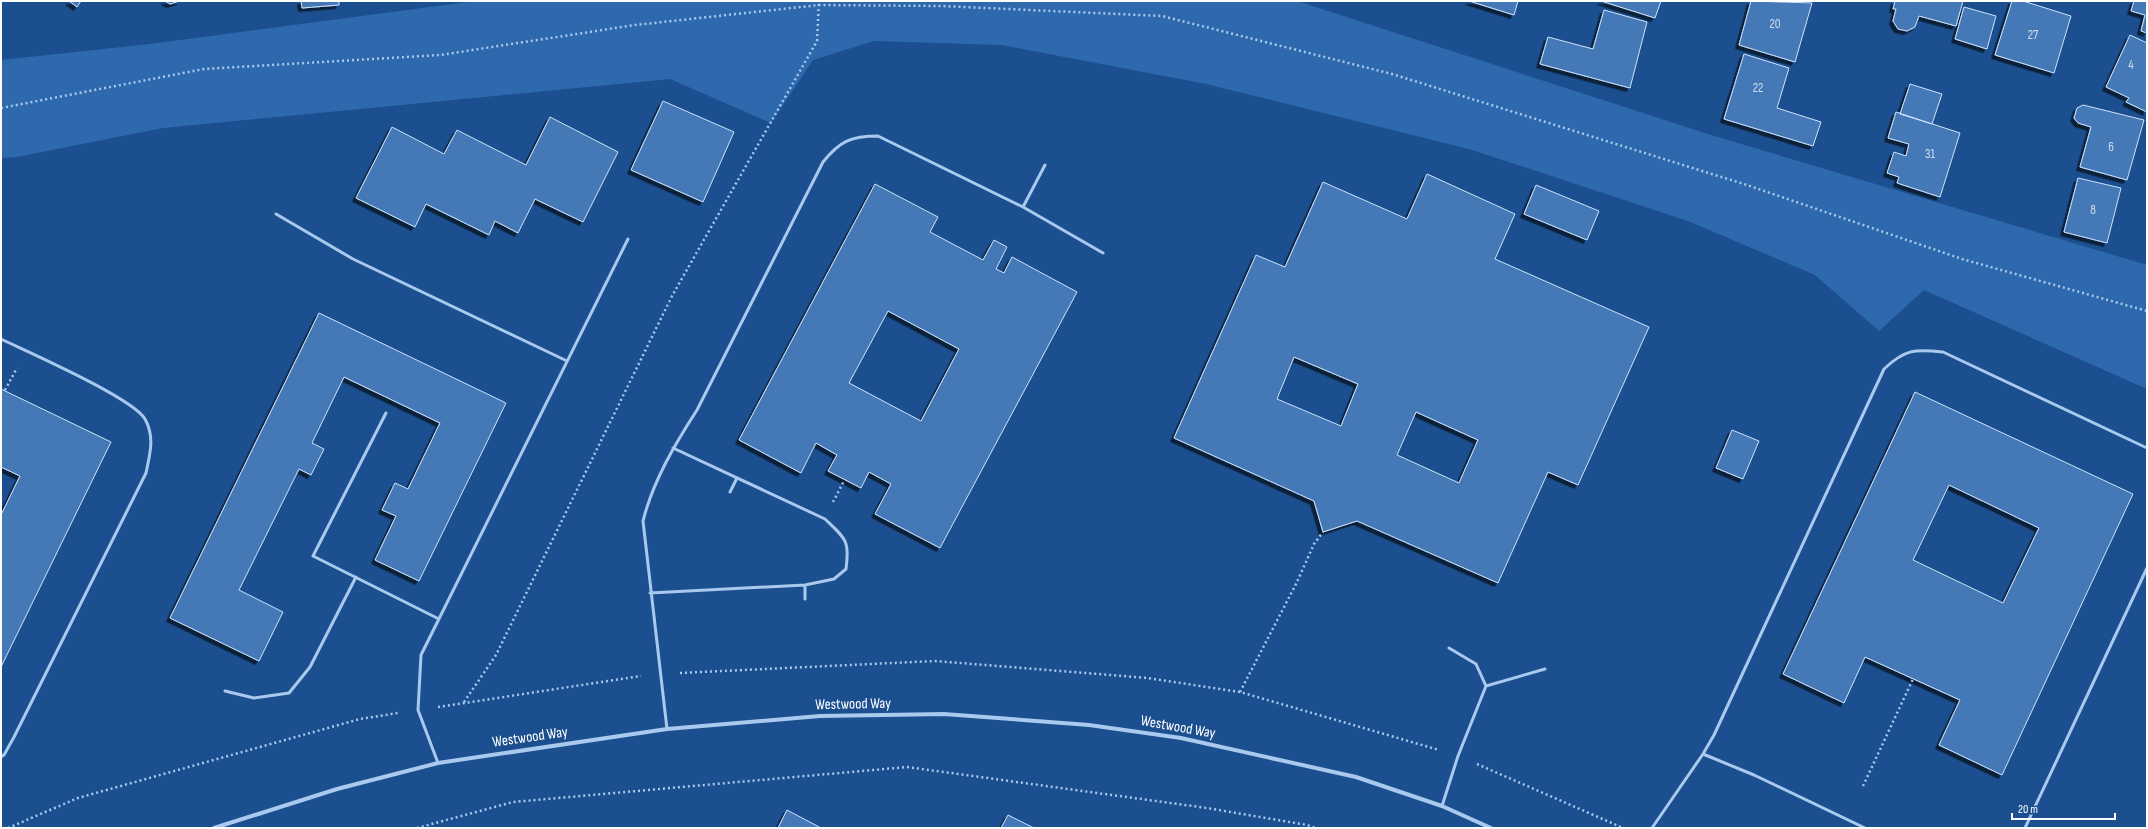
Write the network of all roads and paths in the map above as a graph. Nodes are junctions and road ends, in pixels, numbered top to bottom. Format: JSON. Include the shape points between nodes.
{"nodes":[{"id":1,"x":819,"y":3,"type":"edge"},
{"id":2,"x":1,"y":108,"type":"edge"},
{"id":3,"x":1045,"y":165,"type":"dead end"},
{"id":4,"x":1023,"y":207,"type":"junction"},
{"id":5,"x":276,"y":214,"type":"dead end"},
{"id":6,"x":628,"y":239,"type":"dead end"},
{"id":7,"x":1103,"y":253,"type":"dead end"},
{"id":8,"x":2147,"y":311,"type":"edge"},
{"id":9,"x":1,"y":338,"type":"edge"},
{"id":10,"x":26,"y":351,"type":"junction"},
{"id":11,"x":567,"y":361,"type":"junction"},
{"id":12,"x":5,"y":390,"type":"dead end"},
{"id":13,"x":386,"y":413,"type":"dead end"},
{"id":14,"x":673,"y":448,"type":"junction"},
{"id":15,"x":2147,"y":448,"type":"edge"},
{"id":16,"x":737,"y":478,"type":"junction"},
{"id":17,"x":730,"y":492,"type":"dead end"},
{"id":18,"x":1323,"y":532,"type":"dead end"},
{"id":19,"x":2147,"y":568,"type":"edge"},
{"id":20,"x":356,"y":577,"type":"junction"},
{"id":21,"x":805,"y":585,"type":"junction"},
{"id":22,"x":650,"y":593,"type":"junction"},
{"id":23,"x":805,"y":599,"type":"dead end"},
{"id":24,"x":439,"y":619,"type":"junction"},
{"id":25,"x":1449,"y":648,"type":"dead end"},
{"id":26,"x":1545,"y":669,"type":"dead end"},
{"id":27,"x":1913,"y":679,"type":"dead end"},
{"id":28,"x":1486,"y":686,"type":"junction"},
{"id":29,"x":225,"y":691,"type":"dead end"},
{"id":30,"x":1240,"y":692,"type":"dead end"},
{"id":31,"x":464,"y":703,"type":"dead end"},
{"id":32,"x":666,"y":729,"type":"junction"},
{"id":33,"x":1703,"y":754,"type":"junction"},
{"id":34,"x":1,"y":757,"type":"edge"},
{"id":35,"x":438,"y":763,"type":"junction"},
{"id":36,"x":1863,"y":786,"type":"dead end"},
{"id":37,"x":1442,"y":806,"type":"junction"},
{"id":38,"x":214,"y":828,"type":"edge"},
{"id":39,"x":417,"y":828,"type":"edge"},
{"id":40,"x":1316,"y":828,"type":"edge"},
{"id":41,"x":1491,"y":828,"type":"edge"},
{"id":42,"x":1652,"y":828,"type":"edge"},
{"id":43,"x":1866,"y":828,"type":"edge"},
{"id":44,"x":2025,"y":828,"type":"edge"}],
"edges":[{"from":1,"to":2,"type":"path","via":[[635,25],[440,55],[204,69]]},
{"from":1,"to":8,"type":"path","via":[[1162,16],[1392,74],[1747,185],[1962,259]]},
{"from":1,"to":31,"type":"path","via":[[817,42],[672,296],[496,655]]},
{"from":3,"to":4,"type":"lane"},
{"from":4,"to":7,"type":"lane"},
{"from":4,"to":14,"type":"lane","via":[[878,136],[862,136],[841,144],[824,162],[698,410]]},
{"from":5,"to":11,"type":"lane","via":[[353,259]]},
{"from":6,"to":11,"type":"lane"},
{"from":9,"to":10,"type":"lane"},
{"from":10,"to":12,"type":"path"},
{"from":10,"to":34,"type":"lane","via":[[123,400],[144,419],[152,442],[146,473],[14,737]]},
{"from":11,"to":24,"type":"lane"},
{"from":13,"to":20,"type":"lane","via":[[313,556]]},
{"from":14,"to":16,"type":"lane"},
{"from":14,"to":22,"type":"lane","via":[[647,504],[642,521]]},
{"from":15,"to":33,"type":"lane","via":[[1942,352],[1912,350],[1898,356],[1884,369]]},
{"from":16,"to":17,"type":"lane"},
{"from":16,"to":21,"type":"lane","via":[[825,519],[844,537],[849,550],[846,569],[834,580]]},
{"from":18,"to":30,"type":"path","via":[[1314,544]]},
{"from":19,"to":44,"type":"lane"},
{"from":20,"to":24,"type":"lane"},
{"from":20,"to":29,"type":"lane","via":[[310,667],[288,692],[254,698]]},
{"from":21,"to":22,"type":"lane"},
{"from":21,"to":23,"type":"lane"},
{"from":22,"to":32,"type":"lane"},
{"from":24,"to":35,"type":"lane","via":[[421,655],[418,710]]},
{"from":25,"to":28,"type":"lane","via":[[1476,664]]},
{"from":26,"to":28,"type":"lane"},
{"from":27,"to":36,"type":"path"},
{"from":28,"to":37,"type":"lane","via":[[1458,756]]},
{"from":32,"to":35,"type":"street","name":"Westwood Way"},
{"from":32,"to":37,"type":"street","name":"Westwood Way","via":[[820,716],[944,714],[1089,725],[1181,738],[1268,756],[1356,778]]},
{"from":33,"to":42,"type":"lane"},
{"from":33,"to":43,"type":"lane"},
{"from":35,"to":38,"type":"street","name":"Westwood Way","via":[[337,789]]},
{"from":37,"to":41,"type":"street","name":"Westwood Way"},
{"from":39,"to":40,"type":"path","via":[[513,802],[908,767],[1208,808]]}]}
